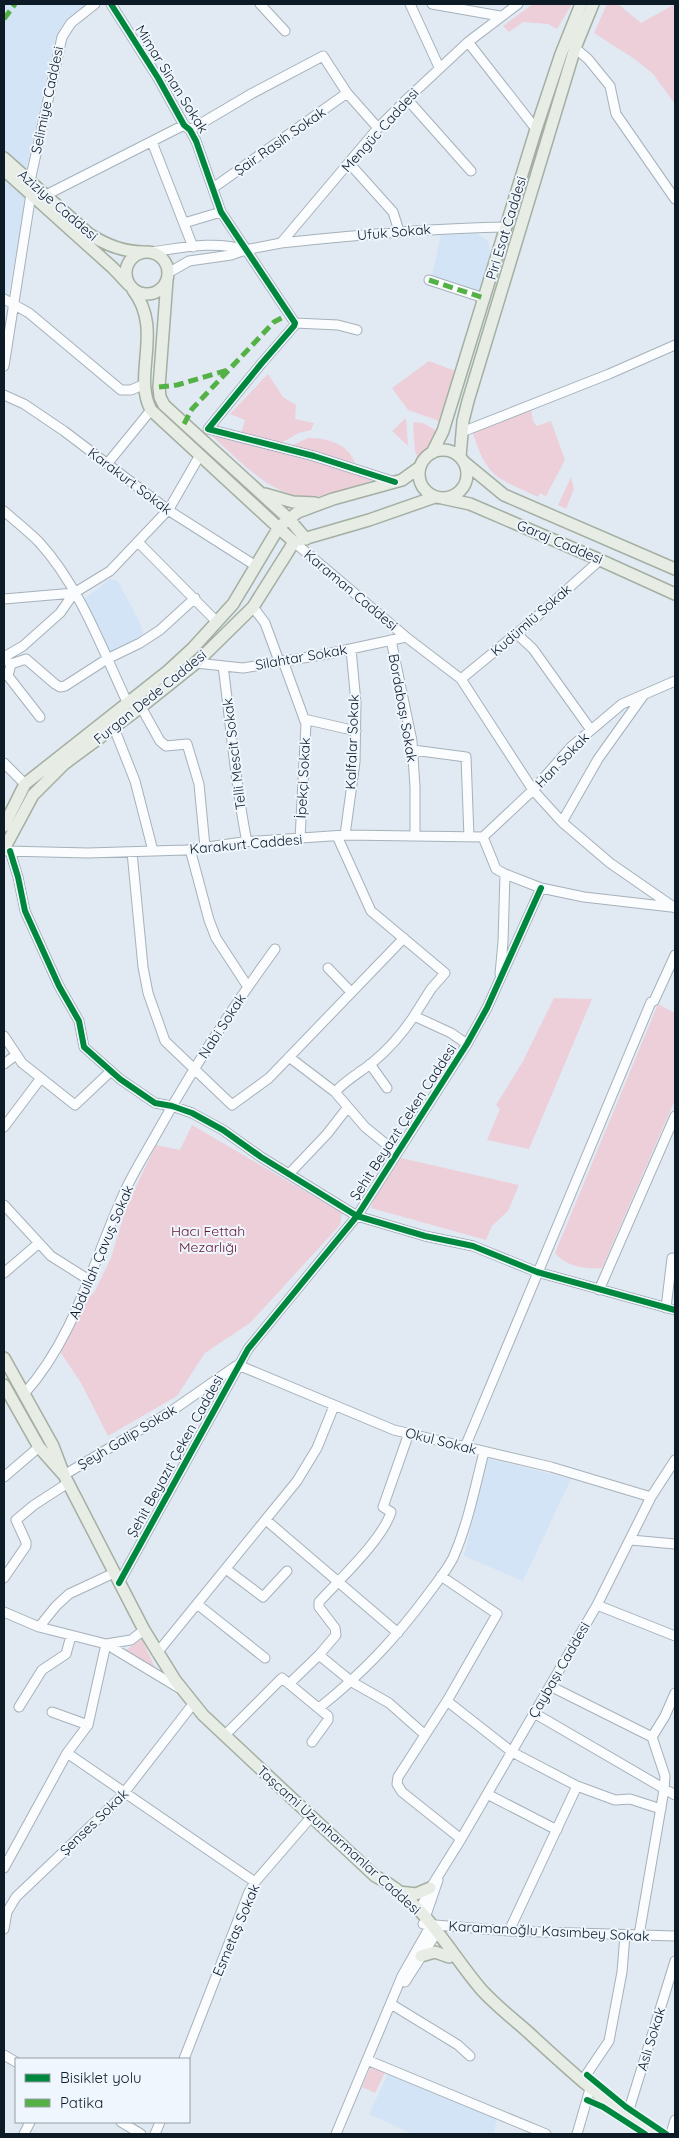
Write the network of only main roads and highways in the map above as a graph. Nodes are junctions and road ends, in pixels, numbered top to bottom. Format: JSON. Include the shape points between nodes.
{"nodes":[{"id":1,"x":581,"y":4,"type":"edge"},
{"id":2,"x":593,"y":4,"type":"edge"},
{"id":3,"x":4,"y":158,"type":"edge"},
{"id":4,"x":4,"y":170,"type":"edge"},
{"id":5,"x":147,"y":252,"type":"junction"},
{"id":6,"x":168,"y":277,"type":"junction"},
{"id":7,"x":131,"y":287,"type":"junction"},
{"id":8,"x":151,"y":410,"type":"joint"},
{"id":9,"x":432,"y":453,"type":"junction"},
{"id":10,"x":462,"y":460,"type":"junction"},
{"id":11,"x":420,"y":467,"type":"junction"},
{"id":12,"x":258,"y":491,"type":"junction"},
{"id":13,"x":439,"y":498,"type":"junction"},
{"id":14,"x":324,"y":502,"type":"junction"},
{"id":15,"x":289,"y":519,"type":"junction"},
{"id":16,"x":279,"y":527,"type":"junction"},
{"id":17,"x":306,"y":539,"type":"junction"},
{"id":18,"x":294,"y":542,"type":"junction"},
{"id":19,"x":675,"y":569,"type":"edge"},
{"id":20,"x":675,"y":594,"type":"edge"},
{"id":21,"x":4,"y":826,"type":"edge"},
{"id":22,"x":6,"y":850,"type":"edge"},
{"id":23,"x":4,"y":1358,"type":"edge"},
{"id":24,"x":5,"y":1390,"type":"edge"},
{"id":25,"x":66,"y":1479,"type":"junction"},
{"id":26,"x":375,"y":1876,"type":"junction"},
{"id":27,"x":430,"y":1888,"type":"road end"},
{"id":28,"x":399,"y":1892,"type":"junction"},
{"id":29,"x":428,"y":1926,"type":"junction"},
{"id":30,"x":422,"y":1956,"type":"road end"},
{"id":31,"x":449,"y":1957,"type":"junction"},
{"id":32,"x":480,"y":1988,"type":"junction"},
{"id":33,"x":654,"y":2134,"type":"edge"}],
"edges":[{"from":1,"to":9,"type":"main road","name":"Piri Esat Caddesi","via":[[536,129],[443,431]]},
{"from":2,"to":10,"type":"main road","name":"Piri Esat Caddesi","via":[[575,48],[468,401],[462,432]]},
{"from":3,"to":5,"type":"main road","name":"Aziziye Caddesi","via":[[100,242],[127,252]]},
{"from":4,"to":7,"type":"main road","name":"Aziziye Caddesi"},
{"from":5,"to":6,"type":"main road","via":[[163,260]]},
{"from":5,"to":7,"type":"main road","via":[[136,254],[127,265],[126,278]]},
{"from":6,"to":7,"type":"main road","via":[[159,291],[152,294],[139,293]]},
{"from":6,"to":12,"type":"main road","name":"Karaman Caddesi","via":[[160,397],[170,412]]},
{"from":7,"to":8,"type":"main road","name":"Aziziye Caddesi","via":[[142,303],[148,328],[145,384]]},
{"from":8,"to":16,"type":"main road","name":"Karaman Caddesi"},
{"from":9,"to":10,"type":"main road","via":[[447,451]]},
{"from":9,"to":11,"type":"main road"},
{"from":10,"to":13,"type":"main road","via":[[467,475],[462,489]]},
{"from":10,"to":19,"type":"main road","name":"Garaj Caddesi","via":[[504,495]]},
{"from":11,"to":13,"type":"main road","via":[[424,488]]},
{"from":11,"to":14,"type":"main road","via":[[402,480]]},
{"from":12,"to":14,"type":"main road","via":[[293,502]]},
{"from":12,"to":15,"type":"main road","name":"Karaman Caddesi"},
{"from":13,"to":17,"type":"main road"},
{"from":13,"to":20,"type":"main road","name":"Garaj Caddesi","via":[[470,504]]},
{"from":14,"to":15,"type":"main road"},
{"from":15,"to":16,"type":"main road"},
{"from":15,"to":17,"type":"main road","name":"Karaman Caddesi"},
{"from":16,"to":18,"type":"main road","name":"Karaman Caddesi"},
{"from":16,"to":21,"type":"main road","name":"Furgan Dede Caddesi","via":[[233,604],[217,622],[168,671],[25,784]]},
{"from":17,"to":18,"type":"main road"},
{"from":18,"to":22,"type":"main road","name":"Furgan Dede Caddesi","via":[[253,607],[196,662],[64,764],[33,795]]},
{"from":23,"to":25,"type":"main road","name":"Taşcami Uzunharmanlar Caddesi","via":[[53,1446]]},
{"from":24,"to":25,"type":"main road","name":"Taşcami Uzunharmanlar Caddesi","via":[[39,1447]]},
{"from":25,"to":26,"type":"main road","name":"Taşcami Uzunharmanlar Caddesi","via":[[144,1630],[181,1690]]},
{"from":26,"to":28,"type":"main road","name":"Taşcami Uzunharmanlar Caddesi"},
{"from":26,"to":29,"type":"main road"},
{"from":27,"to":28,"type":"main road","via":[[416,1894]]},
{"from":28,"to":29,"type":"main road","name":"Taşcami Uzunharmanlar Caddesi"},
{"from":29,"to":31,"type":"main road"},
{"from":29,"to":32,"type":"main road","name":"Taşcami Uzunharmanlar Caddesi"},
{"from":30,"to":31,"type":"main road","via":[[435,1952]]},
{"from":31,"to":32,"type":"main road","via":[[465,1977]]},
{"from":32,"to":33,"type":"main road","name":"Taşcami Uzunharmanlar Caddesi","via":[[586,2085]]}]}
